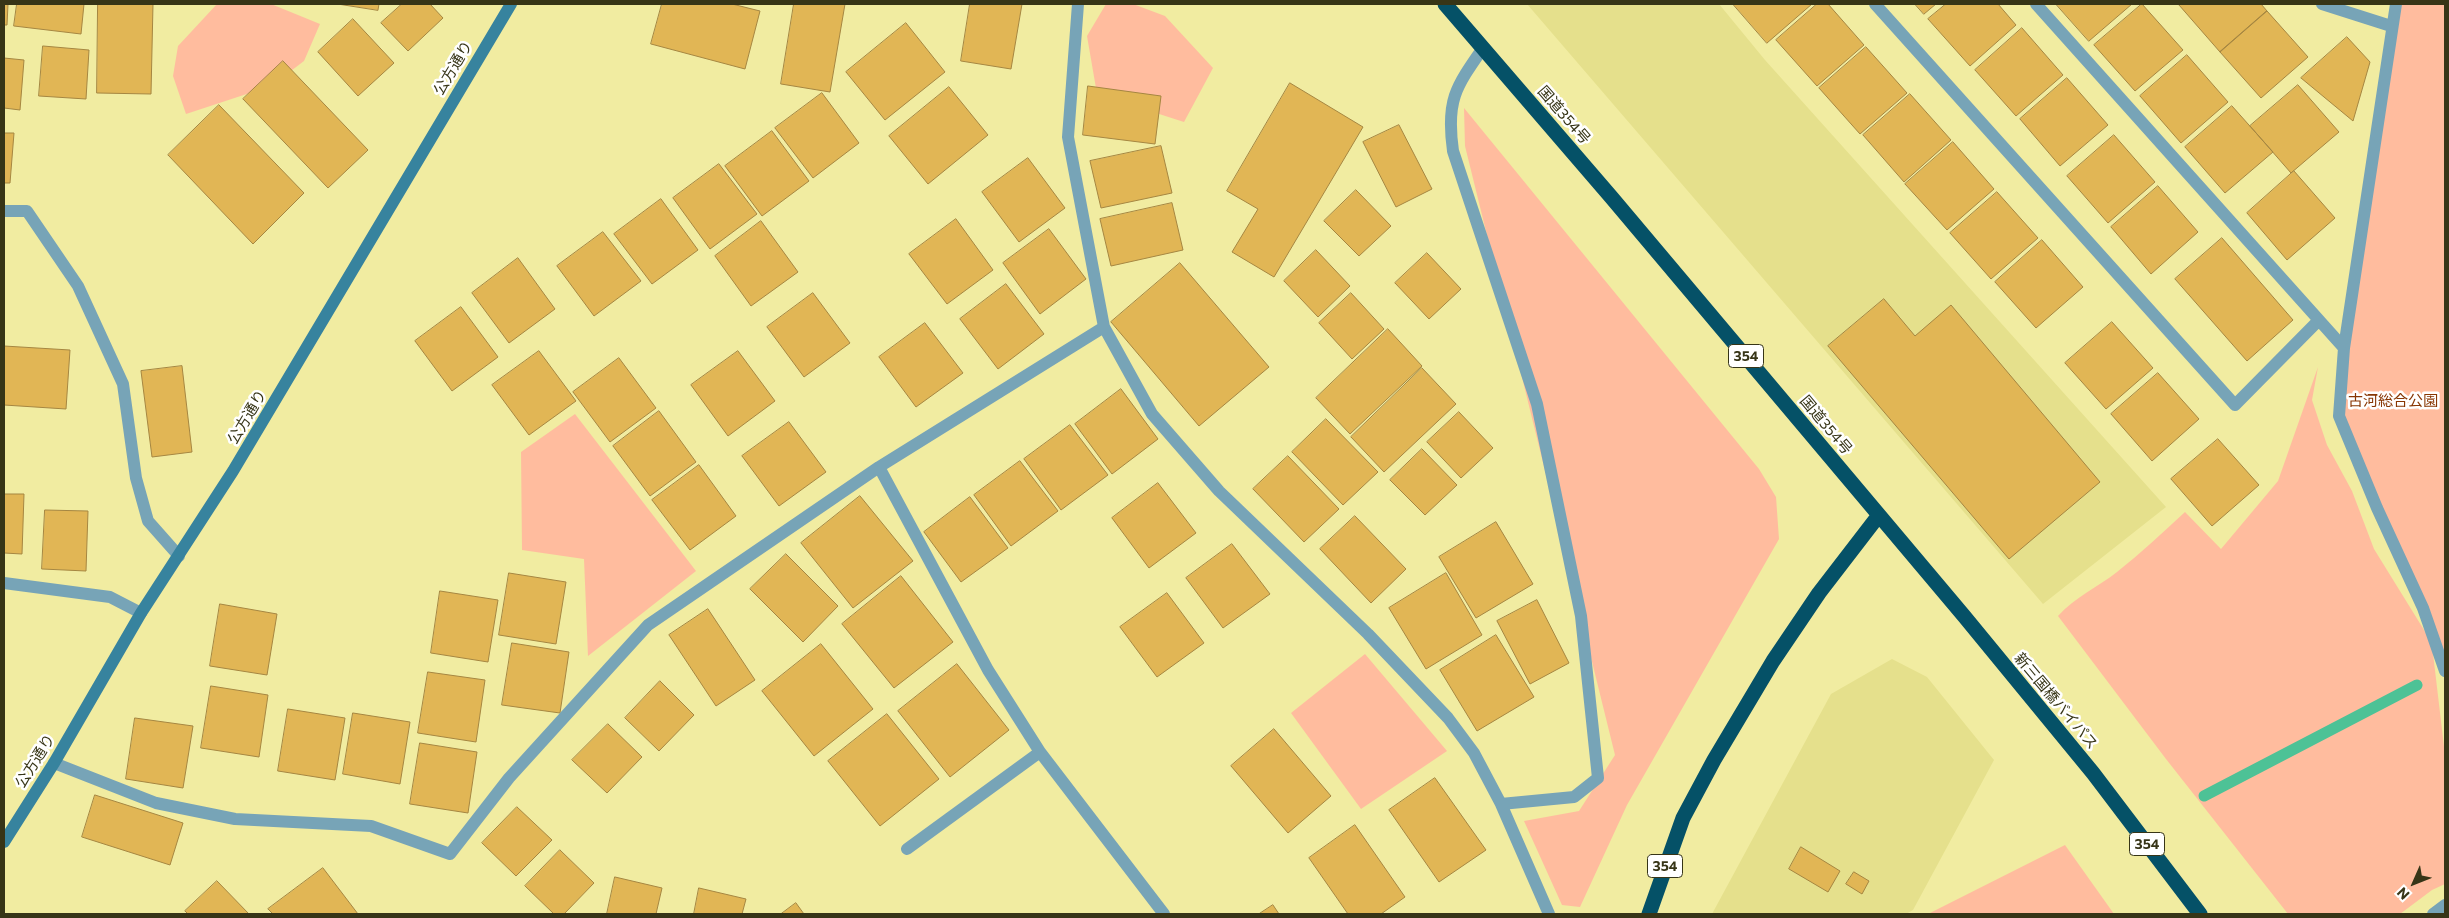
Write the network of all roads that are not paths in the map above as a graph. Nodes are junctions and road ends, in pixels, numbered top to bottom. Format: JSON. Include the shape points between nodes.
{"nodes":[{"id":1,"x":511,"y":4,"type":"edge"},
{"id":2,"x":1078,"y":4,"type":"edge"},
{"id":3,"x":1445,"y":4,"type":"edge"},
{"id":4,"x":1876,"y":4,"type":"edge"},
{"id":5,"x":2036,"y":4,"type":"edge"},
{"id":6,"x":2322,"y":4,"type":"edge"},
{"id":7,"x":2396,"y":4,"type":"edge"},
{"id":8,"x":2391,"y":26,"type":"junction"},
{"id":9,"x":1483,"y":48,"type":"junction"},
{"id":10,"x":4,"y":211,"type":"edge"},
{"id":11,"x":2319,"y":320,"type":"junction"},
{"id":12,"x":1104,"y":328,"type":"junction"},
{"id":13,"x":2344,"y":348,"type":"junction"},
{"id":14,"x":879,"y":467,"type":"junction"},
{"id":15,"x":1879,"y":515,"type":"junction"},
{"id":16,"x":179,"y":556,"type":"junction"},
{"id":17,"x":4,"y":583,"type":"edge"},
{"id":18,"x":141,"y":614,"type":"junction"},
{"id":19,"x":2445,"y":672,"type":"edge"},
{"id":20,"x":1040,"y":752,"type":"junction"},
{"id":21,"x":54,"y":764,"type":"junction"},
{"id":22,"x":1502,"y":804,"type":"junction"},
{"id":23,"x":4,"y":842,"type":"edge"},
{"id":24,"x":907,"y":849,"type":"dead end"},
{"id":25,"x":2445,"y":905,"type":"edge"},
{"id":26,"x":1164,"y":914,"type":"edge"},
{"id":27,"x":1549,"y":914,"type":"edge"},
{"id":28,"x":1649,"y":914,"type":"edge"},
{"id":29,"x":2200,"y":914,"type":"edge"},
{"id":30,"x":2432,"y":914,"type":"edge"}],
"edges":[{"from":1,"to":16,"type":"street","name":"公方通り"},
{"from":2,"to":12,"type":"street","via":[[1068,137]]},
{"from":3,"to":9,"type":"highway","name":"国道354号","number":"354"},
{"from":4,"to":11,"type":"street","via":[[2235,404]]},
{"from":5,"to":11,"type":"street"},
{"from":6,"to":8,"type":"street"},
{"from":7,"to":8,"type":"street"},
{"from":8,"to":13,"type":"street"},
{"from":9,"to":15,"type":"highway","name":"国道354号","number":"354"},
{"from":9,"to":22,"type":"street","via":[[1457,85],[1452,102],[1453,151],[1537,404],[1581,616],[1598,778],[1574,797]]},
{"from":10,"to":16,"type":"street","via":[[26,211],[78,286],[123,384],[136,478],[148,521]]},
{"from":11,"to":13,"type":"street"},
{"from":12,"to":14,"type":"street"},
{"from":12,"to":22,"type":"street","via":[[1152,414],[1219,491],[1368,634],[1448,718],[1474,753]]},
{"from":13,"to":19,"type":"street","via":[[2339,416],[2423,608]]},
{"from":14,"to":20,"type":"street","via":[[988,670]]},
{"from":14,"to":21,"type":"street","via":[[648,625],[509,778],[450,854],[371,826],[235,819],[156,803]]},
{"from":15,"to":28,"type":"highway","number":"354","via":[[1819,593],[1773,661],[1714,760],[1682,818]]},
{"from":15,"to":29,"type":"highway","name":"新三国橋バイパス","number":"354","via":[[2093,773]]},
{"from":16,"to":18,"type":"street","name":"公方通り"},
{"from":17,"to":18,"type":"street","via":[[110,597]]},
{"from":18,"to":21,"type":"street","name":"公方通り"},
{"from":20,"to":24,"type":"street"},
{"from":20,"to":26,"type":"street"},
{"from":21,"to":23,"type":"street","name":"公方通り"},
{"from":22,"to":27,"type":"street"},
{"from":25,"to":30,"type":"street"}]}
